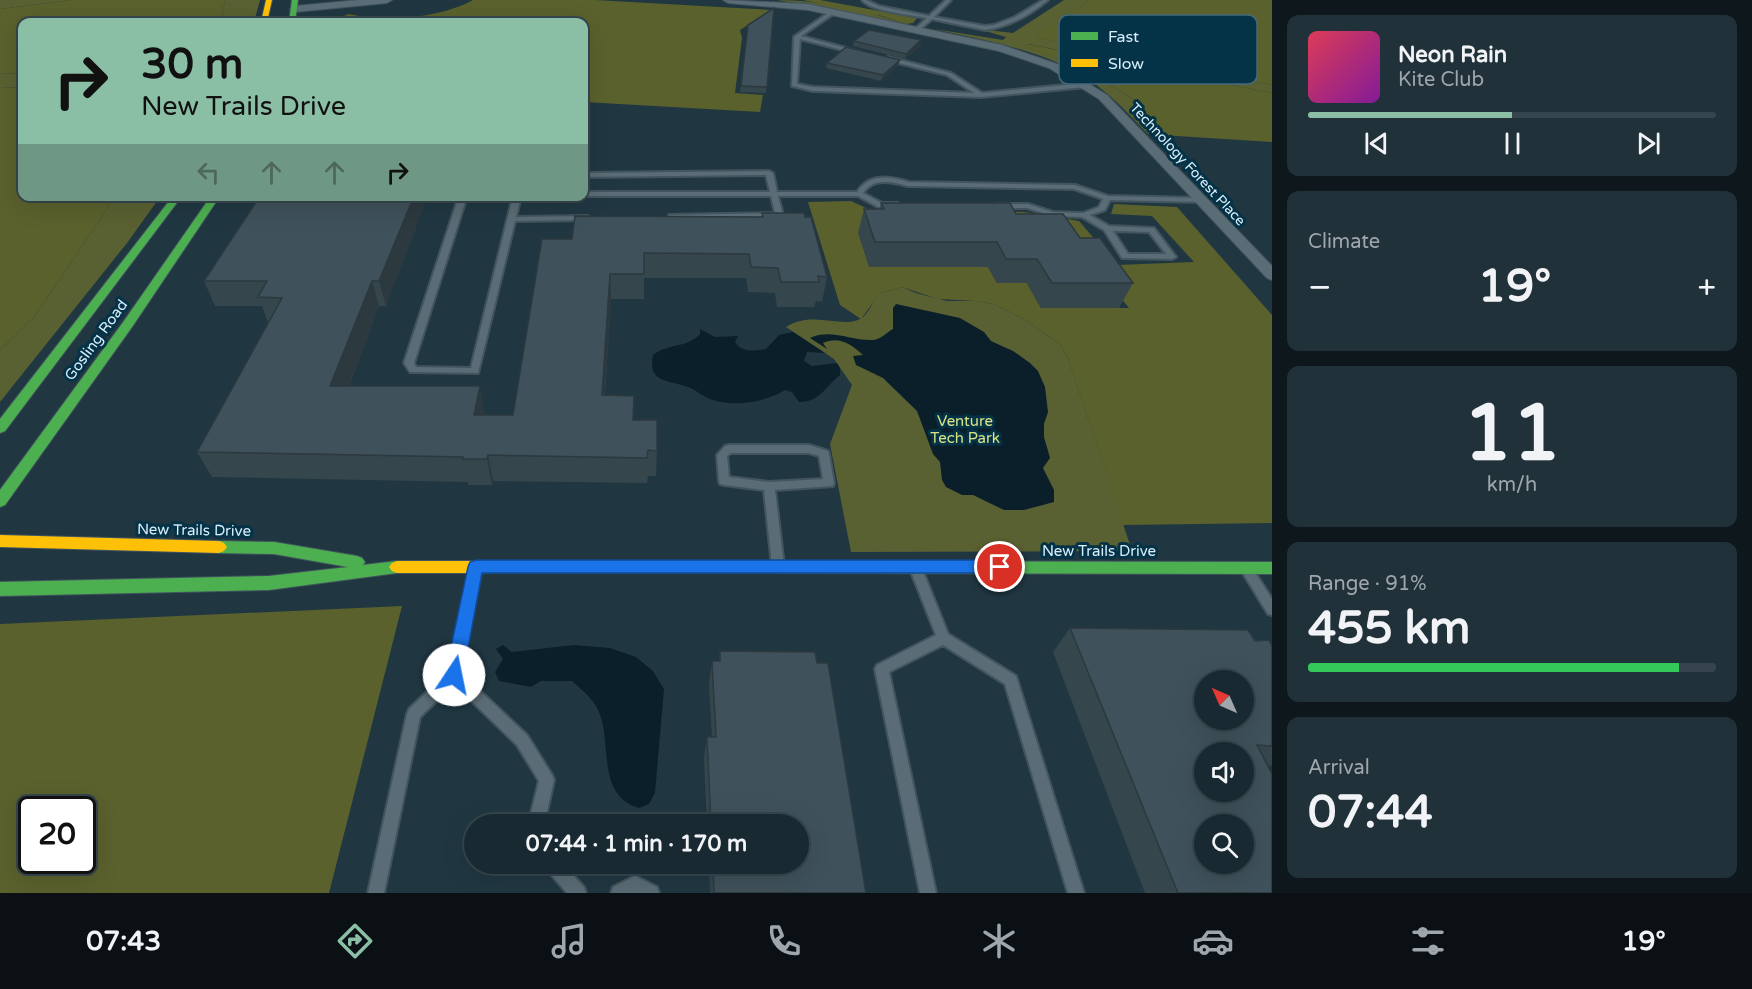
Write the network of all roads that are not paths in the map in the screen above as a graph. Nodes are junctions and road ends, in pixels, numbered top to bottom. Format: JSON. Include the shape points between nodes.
{"nodes":[{"id":1,"x":269,"y":0,"type":"edge"},
{"id":2,"x":387,"y":0,"type":"edge"},
{"id":3,"x":728,"y":0,"type":"edge"},
{"id":4,"x":734,"y":0,"type":"edge"},
{"id":5,"x":864,"y":0,"type":"edge"},
{"id":6,"x":949,"y":0,"type":"edge"},
{"id":7,"x":1046,"y":0,"type":"edge"},
{"id":8,"x":294,"y":10,"type":"edge"},
{"id":9,"x":833,"y":12,"type":"junction"},
{"id":10,"x":265,"y":18,"type":"edge"},
{"id":11,"x":930,"y":18,"type":"junction"},
{"id":12,"x":917,"y":30,"type":"junction"},
{"id":13,"x":797,"y":37,"type":"junction"},
{"id":14,"x":867,"y":54,"type":"edge"},
{"id":15,"x":879,"y":57,"type":"edge"},
{"id":16,"x":1059,"y":69,"type":"edge"},
{"id":17,"x":1086,"y":85,"type":"joint"},
{"id":18,"x":981,"y":95,"type":"junction"},
{"id":19,"x":588,"y":175,"type":"edge"},
{"id":20,"x":588,"y":194,"type":"edge"},
{"id":21,"x":859,"y":194,"type":"junction"},
{"id":22,"x":774,"y":195,"type":"junction"},
{"id":23,"x":1107,"y":198,"type":"junction"},
{"id":24,"x":1201,"y":200,"type":"junction"},
{"id":25,"x":174,"y":201,"type":"edge"},
{"id":26,"x":213,"y":201,"type":"edge"},
{"id":27,"x":461,"y":201,"type":"edge"},
{"id":28,"x":516,"y":201,"type":"edge"},
{"id":29,"x":903,"y":205,"type":"edge"},
{"id":30,"x":994,"y":206,"type":"edge"},
{"id":31,"x":1084,"y":215,"type":"junction"},
{"id":32,"x":663,"y":217,"type":"edge"},
{"id":33,"x":593,"y":218,"type":"edge"},
{"id":34,"x":511,"y":219,"type":"junction"},
{"id":35,"x":1107,"y":228,"type":"junction"},
{"id":36,"x":1259,"y":262,"type":"junction"},
{"id":37,"x":1272,"y":262,"type":"edge"},
{"id":38,"x":1272,"y":275,"type":"edge"},
{"id":39,"x":0,"y":428,"type":"edge"},
{"id":40,"x":769,"y":486,"type":"junction"},
{"id":41,"x":0,"y":501,"type":"edge"},
{"id":42,"x":0,"y":541,"type":"edge"},
{"id":43,"x":778,"y":566,"type":"junction"},
{"id":44,"x":915,"y":566,"type":"junction"},
{"id":45,"x":386,"y":567,"type":"junction"},
{"id":46,"x":476,"y":567,"type":"junction"},
{"id":47,"x":1246,"y":568,"type":"junction"},
{"id":48,"x":1272,"y":568,"type":"edge"},
{"id":49,"x":0,"y":589,"type":"edge"},
{"id":50,"x":1272,"y":610,"type":"edge"},
{"id":51,"x":943,"y":638,"type":"junction"},
{"id":52,"x":454,"y":675,"type":"junction"},
{"id":53,"x":538,"y":814,"type":"edge"},
{"id":54,"x":562,"y":874,"type":"edge"},
{"id":55,"x":376,"y":893,"type":"edge"},
{"id":56,"x":578,"y":893,"type":"edge"},
{"id":57,"x":619,"y":893,"type":"edge"},
{"id":58,"x":651,"y":893,"type":"edge"},
{"id":59,"x":928,"y":893,"type":"edge"},
{"id":60,"x":1076,"y":893,"type":"edge"}],
"edges":[{"from":1,"to":10,"type":"street"},
{"from":2,"to":8,"type":"street"},
{"from":3,"to":4,"type":"street","name":"Technology Forest Place"},
{"from":4,"to":9,"type":"street","name":"Technology Forest Place"},
{"from":5,"to":11,"type":"lane","via":[[878,7]]},
{"from":6,"to":11,"type":"lane"},
{"from":7,"to":11,"type":"lane","via":[[998,27]]},
{"from":9,"to":12,"type":"street","name":"Technology Forest Place"},
{"from":9,"to":13,"type":"lane"},
{"from":11,"to":12,"type":"lane"},
{"from":12,"to":16,"type":"street","name":"Technology Forest Place","via":[[969,40]]},
{"from":13,"to":14,"type":"lane"},
{"from":13,"to":18,"type":"lane","via":[[794,85],[813,90]]},
{"from":15,"to":18,"type":"lane","via":[[949,74]]},
{"from":17,"to":18,"type":"lane"},
{"from":17,"to":24,"type":"street","name":"Technology Forest Place","via":[[1103,97]]},
{"from":19,"to":22,"type":"lane","via":[[769,173]]},
{"from":20,"to":22,"type":"lane"},
{"from":21,"to":22,"type":"lane"},
{"from":21,"to":23,"type":"lane","via":[[863,185],[890,178],[908,184],[1075,187]]},
{"from":21,"to":29,"type":"lane","via":[[881,205]]},
{"from":22,"to":32,"type":"lane","via":[[779,215]]},
{"from":23,"to":24,"type":"lane"},
{"from":23,"to":31,"type":"lane","via":[[1102,208]]},
{"from":24,"to":36,"type":"street","name":"Technology Forest Place"},
{"from":25,"to":39,"type":"street","name":"Gosling Road"},
{"from":26,"to":41,"type":"street","name":"Gosling Road"},
{"from":27,"to":34,"type":"lane","via":[[409,363],[413,370],[475,371]]},
{"from":28,"to":34,"type":"lane"},
{"from":30,"to":31,"type":"lane","via":[[1028,206],[1052,214]]},
{"from":31,"to":35,"type":"lane"},
{"from":33,"to":34,"type":"lane"},
{"from":35,"to":35,"type":"lane","via":[[1151,230],[1172,257],[1125,256]]},
{"from":36,"to":37,"type":"lane"},
{"from":36,"to":38,"type":"street","name":"Technology Forest Place"},
{"from":40,"to":40,"type":"lane","via":[[829,483],[824,454],[809,449],[729,449],[722,455],[724,481]]},
{"from":40,"to":43,"type":"lane"},
{"from":42,"to":45,"type":"street","name":"New Trails Drive","via":[[274,548]]},
{"from":43,"to":44,"type":"street","name":"New Trails Drive"},
{"from":43,"to":46,"type":"street","name":"New Trails Drive"},
{"from":44,"to":47,"type":"street","name":"New Trails Drive"},
{"from":44,"to":51,"type":"lane"},
{"from":45,"to":46,"type":"street","name":"New Trails Drive"},
{"from":45,"to":49,"type":"street","name":"New Trails Drive","via":[[269,583]]},
{"from":46,"to":52,"type":"lane"},
{"from":47,"to":48,"type":"street","name":"New Trails Drive"},
{"from":47,"to":50,"type":"lane"},
{"from":51,"to":59,"type":"lane","via":[[882,669]]},
{"from":51,"to":60,"type":"lane","via":[[1011,680]]},
{"from":52,"to":53,"type":"lane","via":[[522,740],[546,780]]},
{"from":52,"to":55,"type":"lane","via":[[414,714]]},
{"from":54,"to":56,"type":"lane"},
{"from":57,"to":58,"type":"lane","via":[[635,884]]}]}
